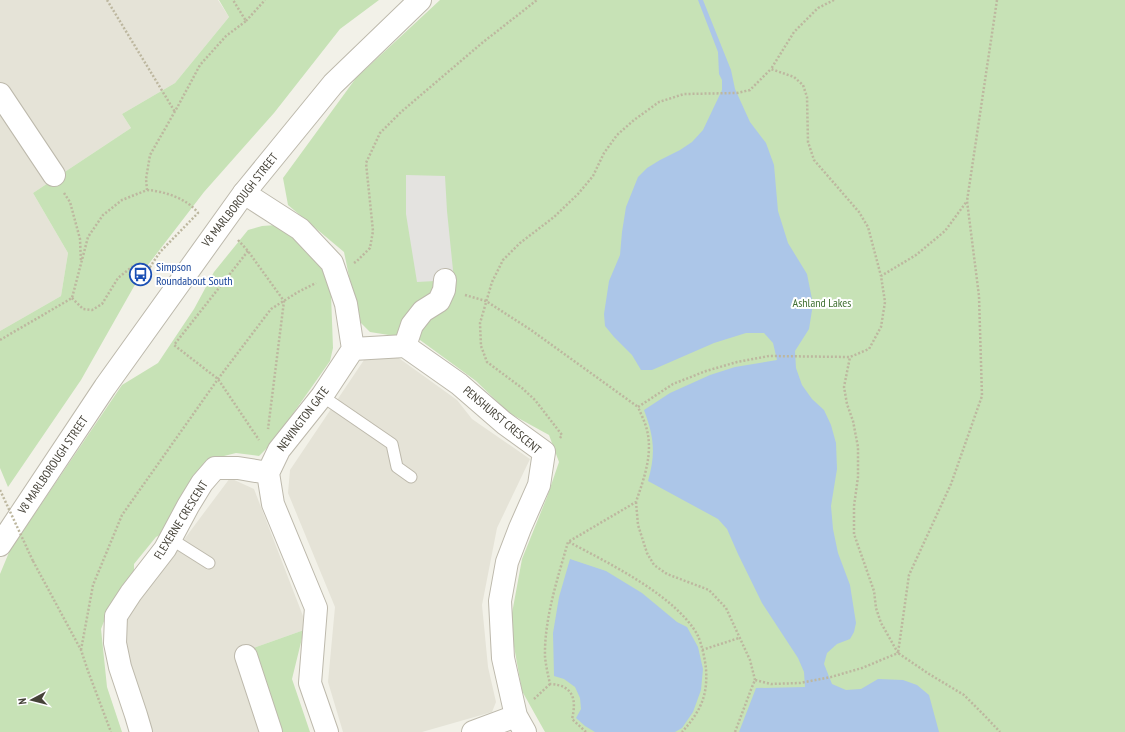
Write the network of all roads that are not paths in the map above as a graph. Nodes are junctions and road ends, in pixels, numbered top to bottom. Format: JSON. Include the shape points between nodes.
{"nodes":[{"id":1,"x":420,"y":0,"type":"edge"},
{"id":2,"x":0,"y":94,"type":"edge"},
{"id":3,"x":54,"y":175,"type":"road end"},
{"id":4,"x":244,"y":193,"type":"junction"},
{"id":5,"x":444,"y":287,"type":"road end"},
{"id":6,"x":405,"y":346,"type":"junction"},
{"id":7,"x":353,"y":349,"type":"junction"},
{"id":8,"x":322,"y":396,"type":"junction"},
{"id":9,"x":268,"y":473,"type":"junction"},
{"id":10,"x":411,"y":477,"type":"dead end"},
{"id":11,"x":171,"y":539,"type":"junction"},
{"id":12,"x":1,"y":542,"type":"edge"},
{"id":13,"x":209,"y":563,"type":"dead end"},
{"id":14,"x":246,"y":656,"type":"dead end"},
{"id":15,"x":521,"y":724,"type":"edge"},
{"id":16,"x":141,"y":732,"type":"edge"},
{"id":17,"x":270,"y":732,"type":"edge"},
{"id":18,"x":327,"y":732,"type":"edge"},
{"id":19,"x":473,"y":732,"type":"edge"}],
"edges":[{"from":1,"to":4,"type":"street","name":"V8 MARLBOROUGH STREET","via":[[333,84]]},
{"from":2,"to":3,"type":"street"},
{"from":4,"to":7,"type":"street","via":[[300,230],[332,263],[346,304]]},
{"from":4,"to":12,"type":"street","name":"V8 MARLBOROUGH STREET","via":[[105,387]]},
{"from":5,"to":6,"type":"street","via":[[439,301],[423,311],[412,325]]},
{"from":6,"to":7,"type":"street"},
{"from":6,"to":15,"type":"street","name":"PENSHURST CRESCENT","via":[[459,384],[504,423],[544,452],[539,485],[507,562],[500,601],[503,658]]},
{"from":7,"to":8,"type":"street","name":"NEWINGTON GATE"},
{"from":8,"to":9,"type":"street","name":"NEWINGTON GATE","via":[[279,450]]},
{"from":8,"to":10,"type":"lane","via":[[392,444],[397,467]]},
{"from":9,"to":11,"type":"street","name":"FLEXERNE CRESCENT","via":[[238,468],[215,468],[188,506]]},
{"from":9,"to":18,"type":"street","via":[[273,504],[316,608],[310,683]]},
{"from":11,"to":13,"type":"lane"},
{"from":11,"to":16,"type":"street","name":"FLEXERNE CRESCENT","via":[[116,616],[115,643],[120,667]]},
{"from":14,"to":17,"type":"street"},
{"from":15,"to":19,"type":"street"}]}
